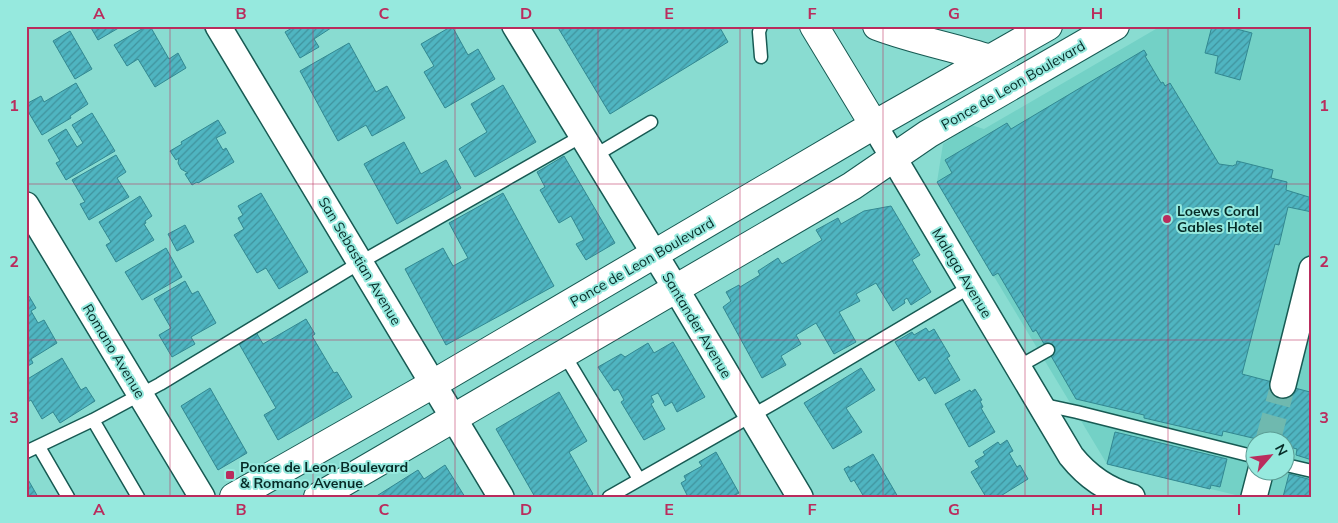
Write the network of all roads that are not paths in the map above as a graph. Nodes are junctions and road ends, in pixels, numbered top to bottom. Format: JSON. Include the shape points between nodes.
{"nodes":[{"id":1,"x":218,"y":26,"type":"edge"},
{"id":2,"x":515,"y":26,"type":"edge"},
{"id":3,"x":761,"y":26,"type":"edge"},
{"id":4,"x":814,"y":26,"type":"edge"},
{"id":5,"x":877,"y":26,"type":"edge"},
{"id":6,"x":1048,"y":26,"type":"edge"},
{"id":7,"x":1115,"y":26,"type":"edge"},
{"id":8,"x":762,"y":56,"type":"dead end"},
{"id":9,"x":990,"y":59,"type":"junction"},
{"id":10,"x":651,"y":122,"type":"dead end"},
{"id":11,"x":874,"y":125,"type":"junction"},
{"id":12,"x":588,"y":146,"type":"junction"},
{"id":13,"x":893,"y":157,"type":"junction"},
{"id":14,"x":26,"y":205,"type":"edge"},
{"id":15,"x":655,"y":255,"type":"junction"},
{"id":16,"x":361,"y":262,"type":"junction"},
{"id":17,"x":1312,"y":269,"type":"edge"},
{"id":18,"x":970,"y":287,"type":"junction"},
{"id":19,"x":676,"y":289,"type":"junction"},
{"id":20,"x":1048,"y":350,"type":"dead end"},
{"id":21,"x":564,"y":354,"type":"junction"},
{"id":22,"x":1018,"y":367,"type":"junction"},
{"id":23,"x":433,"y":384,"type":"junction"},
{"id":24,"x":1283,"y":385,"type":"tunnel mouth"},
{"id":25,"x":140,"y":394,"type":"junction"},
{"id":26,"x":1040,"y":404,"type":"junction"},
{"id":27,"x":751,"y":416,"type":"junction"},
{"id":28,"x":454,"y":418,"type":"junction"},
{"id":29,"x":94,"y":420,"type":"junction"},
{"id":30,"x":38,"y":447,"type":"junction"},
{"id":31,"x":26,"y":452,"type":"edge"},
{"id":32,"x":1246,"y":454,"type":"edge"},
{"id":33,"x":1296,"y":468,"type":"edge"},
{"id":34,"x":1312,"y":472,"type":"edge"},
{"id":35,"x":639,"y":479,"type":"junction"},
{"id":36,"x":1258,"y":480,"type":"edge"},
{"id":37,"x":68,"y":497,"type":"edge"},
{"id":38,"x":138,"y":497,"type":"edge"},
{"id":39,"x":202,"y":497,"type":"edge"},
{"id":40,"x":234,"y":497,"type":"edge"},
{"id":41,"x":318,"y":497,"type":"edge"},
{"id":42,"x":502,"y":497,"type":"edge"},
{"id":43,"x":609,"y":497,"type":"edge"},
{"id":44,"x":800,"y":497,"type":"edge"},
{"id":45,"x":1132,"y":497,"type":"edge"},
{"id":46,"x":1254,"y":497,"type":"edge"}],
"edges":[{"from":1,"to":16,"type":"street","name":"San Sebastian Avenue"},
{"from":2,"to":12,"type":"street","name":"Santander Avenue"},
{"from":3,"to":8,"type":"lane"},
{"from":4,"to":11,"type":"street","name":"Malaga Avenue"},
{"from":5,"to":9,"type":"street"},
{"from":6,"to":9,"type":"street","name":"Ponce de Leon Boulevard"},
{"from":7,"to":13,"type":"street","name":"Ponce de Leon Boulevard"},
{"from":9,"to":11,"type":"street","name":"Ponce de Leon Boulevard"},
{"from":10,"to":12,"type":"lane"},
{"from":11,"to":13,"type":"street","name":"Malaga Avenue"},
{"from":11,"to":15,"type":"street","name":"Ponce de Leon Boulevard"},
{"from":12,"to":15,"type":"street","name":"Santander Avenue"},
{"from":12,"to":16,"type":"lane"},
{"from":13,"to":18,"type":"street","name":"Malaga Avenue"},
{"from":13,"to":19,"type":"street","name":"Ponce de Leon Boulevard","via":[[852,186]]},
{"from":14,"to":25,"type":"street","name":"Romano Avenue"},
{"from":15,"to":19,"type":"street","name":"Santander Avenue"},
{"from":15,"to":23,"type":"street","name":"Ponce de Leon Boulevard"},
{"from":16,"to":23,"type":"street","name":"San Sebastian Avenue"},
{"from":16,"to":25,"type":"lane"},
{"from":17,"to":24,"type":"street"},
{"from":18,"to":22,"type":"street","name":"Malaga Avenue"},
{"from":18,"to":27,"type":"lane"},
{"from":19,"to":21,"type":"street","name":"Ponce de Leon Boulevard"},
{"from":19,"to":27,"type":"street","name":"Santander Avenue"},
{"from":20,"to":22,"type":"lane"},
{"from":21,"to":28,"type":"street","name":"Ponce de Leon Boulevard"},
{"from":21,"to":35,"type":"lane"},
{"from":22,"to":26,"type":"street","name":"Malaga Avenue"},
{"from":23,"to":28,"type":"street","name":"San Sebastian Avenue"},
{"from":23,"to":40,"type":"street","name":"Ponce de Leon Boulevard"},
{"from":25,"to":29,"type":"lane"},
{"from":25,"to":39,"type":"street","name":"Romano Avenue"},
{"from":26,"to":32,"type":"lane"},
{"from":26,"to":45,"type":"street","name":"Malaga Avenue","via":[[1078,465],[1102,485]]},
{"from":27,"to":35,"type":"lane"},
{"from":27,"to":44,"type":"street","name":"Santander Avenue"},
{"from":28,"to":41,"type":"street","name":"Ponce de Leon Boulevard"},
{"from":28,"to":42,"type":"street","name":"San Sebastian Avenue"},
{"from":29,"to":30,"type":"lane"},
{"from":29,"to":38,"type":"lane"},
{"from":30,"to":31,"type":"lane"},
{"from":30,"to":37,"type":"lane"},
{"from":33,"to":34,"type":"lane"},
{"from":35,"to":43,"type":"lane"},
{"from":36,"to":46,"type":"street"}]}
